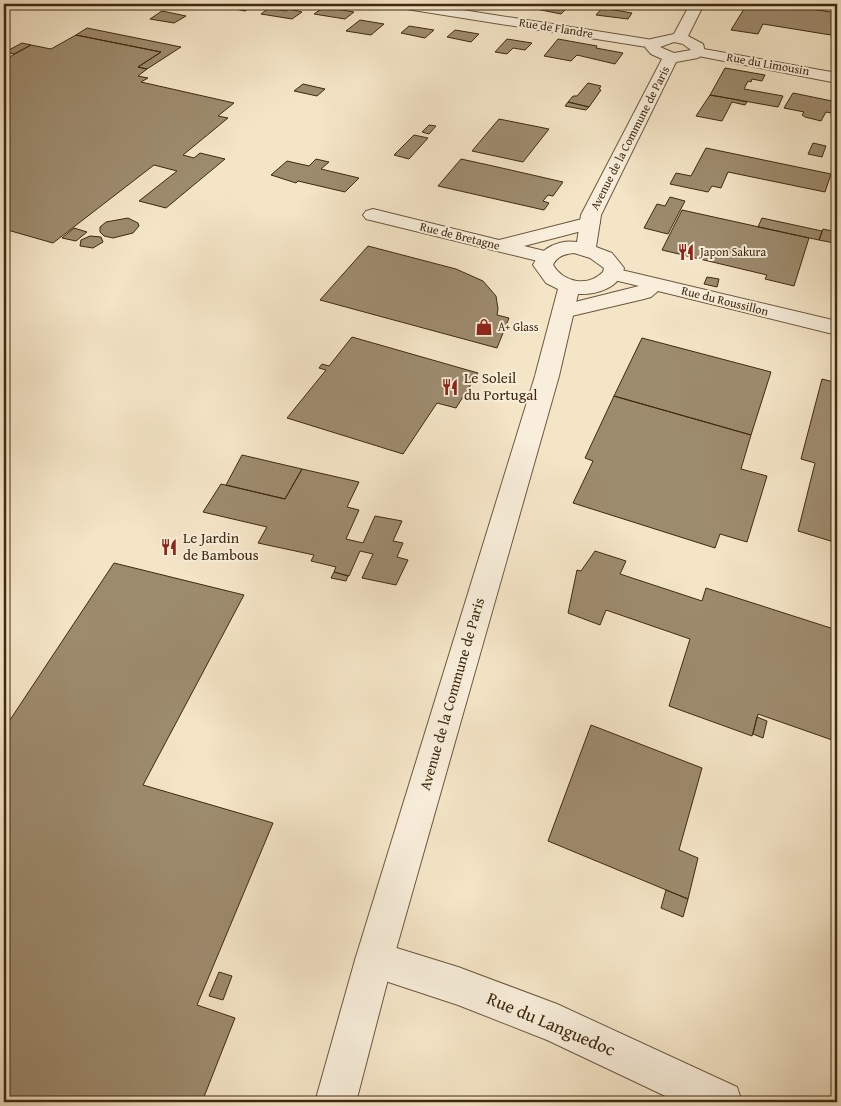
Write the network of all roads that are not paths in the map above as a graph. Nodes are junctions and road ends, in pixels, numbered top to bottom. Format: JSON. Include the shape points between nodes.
{"nodes":[{"id":1,"x":400,"y":4,"type":"edge"},
{"id":2,"x":697,"y":4,"type":"edge"},
{"id":3,"x":681,"y":39,"type":"junction"},
{"id":4,"x":653,"y":44,"type":"junction"},
{"id":5,"x":698,"y":52,"type":"junction"},
{"id":6,"x":672,"y":57,"type":"junction"},
{"id":7,"x":837,"y":78,"type":"edge"},
{"id":8,"x":374,"y":215,"type":"dead end"},
{"id":9,"x":590,"y":224,"type":"junction"},
{"id":10,"x":500,"y":246,"type":"junction"},
{"id":11,"x":586,"y":249,"type":"junction"},
{"id":12,"x":546,"y":257,"type":"junction"},
{"id":13,"x":612,"y":274,"type":"junction"},
{"id":14,"x":654,"y":284,"type":"junction"},
{"id":15,"x":566,"y":299,"type":"junction"},
{"id":16,"x":837,"y":328,"type":"edge"},
{"id":17,"x":374,"y":960,"type":"junction"},
{"id":18,"x":336,"y":1102,"type":"edge"},
{"id":19,"x":722,"y":1102,"type":"edge"}],
"edges":[{"from":1,"to":4,"type":"street","name":"Rue de Flandre"},
{"from":2,"to":3,"type":"street"},
{"from":3,"to":4,"type":"street","via":[[667,38]]},
{"from":3,"to":5,"type":"street","via":[[695,44]]},
{"from":4,"to":6,"type":"street","via":[[658,53]]},
{"from":5,"to":6,"type":"street"},
{"from":5,"to":7,"type":"street","name":"Rue du Limousin"},
{"from":6,"to":9,"type":"street","name":"Avenue de la Commune de Paris","via":[[615,165]]},
{"from":8,"to":10,"type":"street","name":"Rue de Bretagne"},
{"from":9,"to":10,"type":"street"},
{"from":9,"to":11,"type":"street","name":"Avenue de la Commune de Paris"},
{"from":10,"to":12,"type":"street","name":"Rue de Bretagne"},
{"from":11,"to":12,"type":"street","via":[[562,249]]},
{"from":11,"to":13,"type":"street","via":[[608,258],[613,266]]},
{"from":12,"to":15,"type":"street","via":[[543,265],[546,274],[556,281]]},
{"from":13,"to":14,"type":"street","name":"Rue du Roussillon"},
{"from":13,"to":15,"type":"street","via":[[607,280]]},
{"from":14,"to":15,"type":"street","via":[[644,293]]},
{"from":14,"to":16,"type":"street","name":"Rue du Roussillon"},
{"from":15,"to":17,"type":"street","name":"Avenue de la Commune de Paris","via":[[547,376]]},
{"from":17,"to":18,"type":"street","name":"Avenue de la Commune de Paris"},
{"from":17,"to":19,"type":"street","name":"Rue du Languedoc","via":[[458,986],[557,1024]]}]}
